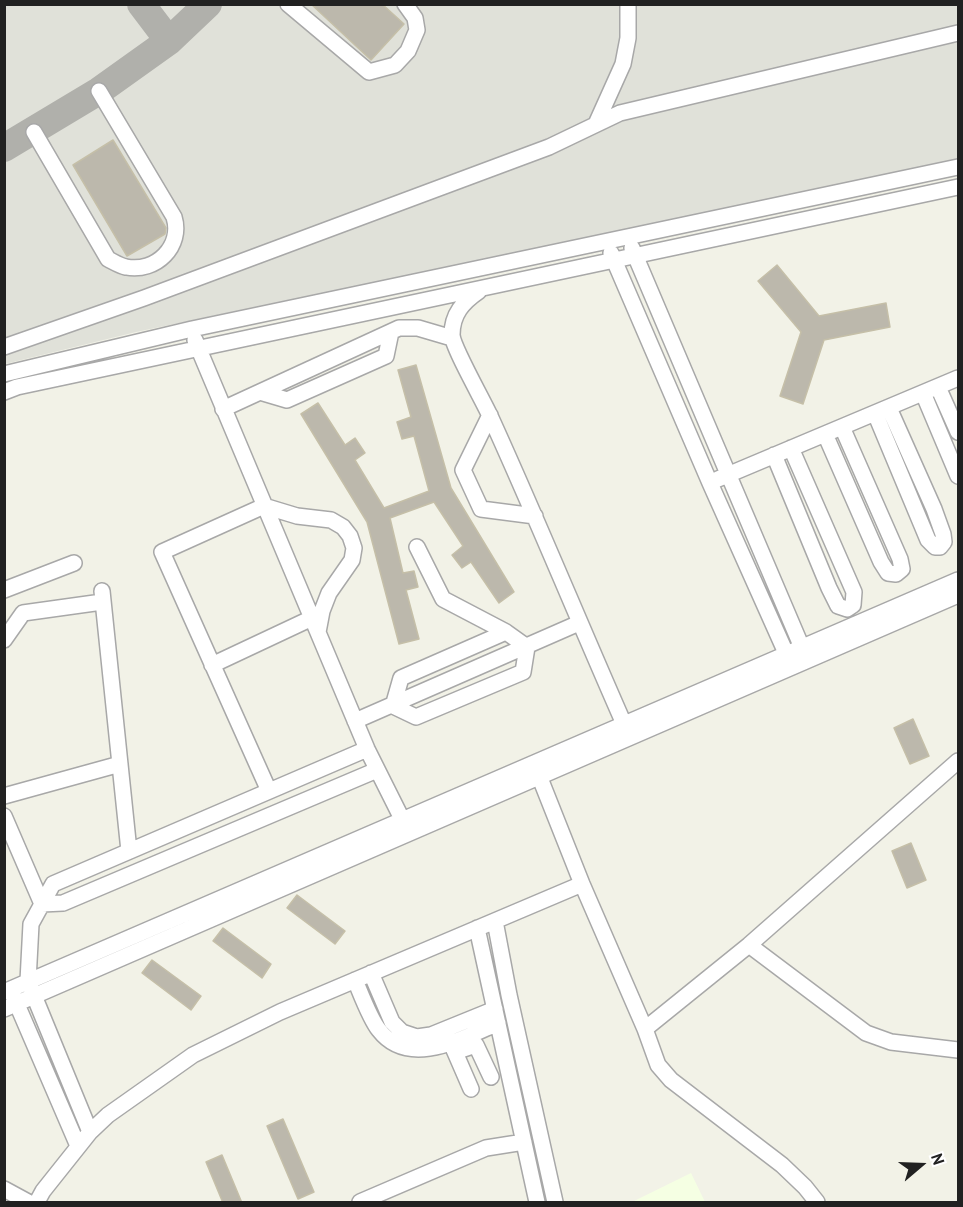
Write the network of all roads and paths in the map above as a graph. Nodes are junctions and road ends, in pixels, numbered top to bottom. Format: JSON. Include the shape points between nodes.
{"nodes":[{"id":1,"x":288,"y":4,"type":"edge"},
{"id":2,"x":405,"y":4,"type":"edge"},
{"id":3,"x":627,"y":4,"type":"edge"},
{"id":4,"x":958,"y":33,"type":"edge"},
{"id":5,"x":99,"y":91,"type":"dead end"},
{"id":6,"x":596,"y":124,"type":"junction"},
{"id":7,"x":34,"y":132,"type":"dead end"},
{"id":8,"x":958,"y":167,"type":"edge"},
{"id":9,"x":958,"y":187,"type":"edge"},
{"id":10,"x":628,"y":237,"type":"junction"},
{"id":11,"x":608,"y":241,"type":"junction"},
{"id":12,"x":634,"y":256,"type":"junction"},
{"id":13,"x":614,"y":260,"type":"junction"},
{"id":14,"x":484,"y":287,"type":"junction"},
{"id":15,"x":400,"y":305,"type":"junction"},
{"id":16,"x":408,"y":328,"type":"junction"},
{"id":17,"x":192,"y":329,"type":"junction"},
{"id":18,"x":452,"y":338,"type":"junction"},
{"id":19,"x":4,"y":347,"type":"edge"},
{"id":20,"x":198,"y":349,"type":"junction"},
{"id":21,"x":679,"y":361,"type":"junction"},
{"id":22,"x":660,"y":369,"type":"junction"},
{"id":23,"x":4,"y":374,"type":"edge"},
{"id":24,"x":958,"y":378,"type":"edge"},
{"id":25,"x":938,"y":387,"type":"junction"},
{"id":26,"x":4,"y":392,"type":"edge"},
{"id":27,"x":923,"y":393,"type":"junction"},
{"id":28,"x":223,"y":409,"type":"junction"},
{"id":29,"x":882,"y":410,"type":"junction"},
{"id":30,"x":490,"y":415,"type":"junction"},
{"id":31,"x":842,"y":427,"type":"junction"},
{"id":32,"x":958,"y":432,"type":"edge"},
{"id":33,"x":825,"y":434,"type":"junction"},
{"id":34,"x":791,"y":448,"type":"junction"},
{"id":35,"x":774,"y":455,"type":"junction"},
{"id":36,"x":727,"y":475,"type":"junction"},
{"id":37,"x":958,"y":476,"type":"edge"},
{"id":38,"x":710,"y":483,"type":"junction"},
{"id":39,"x":264,"y":506,"type":"junction"},
{"id":40,"x":535,"y":516,"type":"junction"},
{"id":41,"x":417,"y":547,"type":"dead end"},
{"id":42,"x":74,"y":563,"type":"dead end"},
{"id":43,"x":958,"y":580,"type":"edge"},
{"id":44,"x":4,"y":590,"type":"edge"},
{"id":45,"x":958,"y":595,"type":"edge"},
{"id":46,"x":579,"y":623,"type":"junction"},
{"id":47,"x":315,"y":625,"type":"junction"},
{"id":48,"x":506,"y":632,"type":"junction"},
{"id":49,"x":4,"y":640,"type":"edge"},
{"id":50,"x":527,"y":647,"type":"junction"},
{"id":51,"x":805,"y":654,"type":"junction"},
{"id":52,"x":789,"y":661,"type":"junction"},
{"id":53,"x":212,"y":665,"type":"junction"},
{"id":54,"x":393,"y":706,"type":"junction"},
{"id":55,"x":356,"y":722,"type":"junction"},
{"id":56,"x":624,"y":724,"type":"junction"},
{"id":57,"x":367,"y":749,"type":"junction"},
{"id":58,"x":958,"y":761,"type":"edge"},
{"id":59,"x":533,"y":763,"type":"junction"},
{"id":60,"x":120,"y":764,"type":"junction"},
{"id":61,"x":377,"y":770,"type":"junction"},
{"id":62,"x":540,"y":777,"type":"junction"},
{"id":63,"x":269,"y":791,"type":"junction"},
{"id":64,"x":4,"y":796,"type":"edge"},
{"id":65,"x":4,"y":816,"type":"edge"},
{"id":66,"x":403,"y":819,"type":"junction"},
{"id":67,"x":408,"y":834,"type":"junction"},
{"id":68,"x":129,"y":851,"type":"junction"},
{"id":69,"x":582,"y":884,"type":"junction"},
{"id":70,"x":42,"y":904,"type":"junction"},
{"id":71,"x":495,"y":921,"type":"junction"},
{"id":72,"x":477,"y":928,"type":"junction"},
{"id":73,"x":749,"y":945,"type":"junction"},
{"id":74,"x":371,"y":973,"type":"junction"},
{"id":75,"x":355,"y":980,"type":"junction"},
{"id":76,"x":28,"y":981,"type":"junction"},
{"id":77,"x":7,"y":990,"type":"edge"},
{"id":78,"x":34,"y":997,"type":"junction"},
{"id":79,"x":10,"y":1007,"type":"edge"},
{"id":80,"x":496,"y":1016,"type":"junction"},
{"id":81,"x":645,"y":1029,"type":"junction"},
{"id":82,"x":453,"y":1048,"type":"junction"},
{"id":83,"x":958,"y":1050,"type":"edge"},
{"id":84,"x":491,"y":1077,"type":"dead end"},
{"id":85,"x":471,"y":1089,"type":"dead end"},
{"id":86,"x":90,"y":1132,"type":"junction"},
{"id":87,"x":524,"y":1142,"type":"junction"},
{"id":88,"x":78,"y":1146,"type":"junction"},
{"id":89,"x":4,"y":1189,"type":"edge"},
{"id":90,"x":28,"y":1203,"type":"edge"},
{"id":91,"x":37,"y":1203,"type":"edge"},
{"id":92,"x":360,"y":1203,"type":"edge"},
{"id":93,"x":537,"y":1203,"type":"edge"},
{"id":94,"x":555,"y":1203,"type":"edge"},
{"id":95,"x":817,"y":1203,"type":"edge"}],
"edges":[{"from":1,"to":2,"type":"lane","via":[[369,72],[394,65],[408,51],[417,30],[415,18]]},
{"from":3,"to":6,"type":"lane","via":[[623,64]]},
{"from":4,"to":6,"type":"lane","via":[[620,112]]},
{"from":5,"to":7,"type":"lane","via":[[174,217],[178,229],[175,242],[157,261],[129,268],[108,259]]},
{"from":6,"to":19,"type":"lane","via":[[549,147]]},
{"from":8,"to":10,"type":"lane"},
{"from":9,"to":12,"type":"lane"},
{"from":10,"to":11,"type":"lane"},
{"from":10,"to":12,"type":"lane"},
{"from":11,"to":13,"type":"lane"},
{"from":11,"to":17,"type":"lane"},
{"from":12,"to":13,"type":"lane"},
{"from":12,"to":21,"type":"lane"},
{"from":13,"to":14,"type":"lane"},
{"from":13,"to":22,"type":"lane"},
{"from":14,"to":15,"type":"lane"},
{"from":14,"to":18,"type":"lane","via":[[464,301]]},
{"from":15,"to":16,"type":"lane"},
{"from":15,"to":20,"type":"lane"},
{"from":16,"to":18,"type":"lane"},
{"from":16,"to":28,"type":"lane","via":[[399,328]]},
{"from":17,"to":20,"type":"lane"},
{"from":17,"to":23,"type":"lane"},
{"from":18,"to":30,"type":"lane"},
{"from":20,"to":26,"type":"lane"},
{"from":20,"to":28,"type":"lane"},
{"from":21,"to":22,"type":"lane"},
{"from":21,"to":36,"type":"lane"},
{"from":22,"to":38,"type":"lane"},
{"from":24,"to":25,"type":"lane"},
{"from":25,"to":27,"type":"lane"},
{"from":25,"to":32,"type":"lane"},
{"from":27,"to":29,"type":"lane"},
{"from":27,"to":37,"type":"lane"},
{"from":28,"to":39,"type":"lane"},
{"from":29,"to":29,"type":"lane","via":[[934,509],[943,534],[940,547],[928,540]]},
{"from":29,"to":31,"type":"lane"},
{"from":30,"to":40,"type":"lane"},
{"from":30,"to":40,"type":"lane","via":[[463,470],[481,509]]},
{"from":31,"to":33,"type":"lane"},
{"from":31,"to":33,"type":"lane","via":[[900,559],[902,569],[896,574],[888,573],[881,562]]},
{"from":33,"to":34,"type":"lane"},
{"from":34,"to":35,"type":"lane"},
{"from":34,"to":35,"type":"lane","via":[[854,592],[853,605],[847,609],[838,606],[829,588]]},
{"from":35,"to":36,"type":"lane"},
{"from":36,"to":38,"type":"lane"},
{"from":36,"to":51,"type":"lane"},
{"from":38,"to":52,"type":"lane"},
{"from":39,"to":47,"type":"lane"},
{"from":39,"to":47,"type":"lane","via":[[297,516],[331,520],[351,536],[352,560],[329,592]]},
{"from":39,"to":53,"type":"lane","via":[[162,552]]},
{"from":40,"to":46,"type":"lane"},
{"from":41,"to":48,"type":"lane","via":[[442,599]]},
{"from":42,"to":44,"type":"lane"},
{"from":43,"to":51,"type":"lane"},
{"from":45,"to":51,"type":"lane"},
{"from":46,"to":50,"type":"lane"},
{"from":46,"to":56,"type":"lane"},
{"from":47,"to":53,"type":"lane"},
{"from":47,"to":55,"type":"lane"},
{"from":48,"to":50,"type":"lane"},
{"from":48,"to":54,"type":"lane","via":[[401,678]]},
{"from":49,"to":60,"type":"lane","via":[[23,613],[102,597]]},
{"from":50,"to":54,"type":"lane"},
{"from":50,"to":54,"type":"lane","via":[[524,672],[416,717]]},
{"from":51,"to":52,"type":"lane"},
{"from":52,"to":56,"type":"lane"},
{"from":52,"to":62,"type":"lane"},
{"from":53,"to":63,"type":"lane"},
{"from":54,"to":55,"type":"lane"},
{"from":55,"to":57,"type":"lane"},
{"from":56,"to":59,"type":"lane"},
{"from":57,"to":61,"type":"lane"},
{"from":57,"to":63,"type":"lane"},
{"from":58,"to":73,"type":"lane"},
{"from":59,"to":62,"type":"lane"},
{"from":59,"to":66,"type":"lane"},
{"from":60,"to":64,"type":"lane"},
{"from":60,"to":68,"type":"lane"},
{"from":61,"to":66,"type":"lane"},
{"from":61,"to":70,"type":"lane","via":[[63,903]]},
{"from":62,"to":67,"type":"lane"},
{"from":62,"to":69,"type":"lane"},
{"from":63,"to":68,"type":"lane"},
{"from":65,"to":70,"type":"lane"},
{"from":66,"to":67,"type":"lane"},
{"from":66,"to":76,"type":"lane"},
{"from":67,"to":78,"type":"lane"},
{"from":68,"to":70,"type":"lane","via":[[52,884]]},
{"from":69,"to":71,"type":"lane"},
{"from":69,"to":81,"type":"lane"},
{"from":70,"to":76,"type":"lane","via":[[31,924]]},
{"from":71,"to":72,"type":"lane"},
{"from":71,"to":94,"type":"lane"},
{"from":72,"to":74,"type":"lane"},
{"from":72,"to":80,"type":"lane"},
{"from":73,"to":81,"type":"lane"},
{"from":73,"to":83,"type":"lane","via":[[866,1033],[891,1042]]},
{"from":74,"to":75,"type":"lane"},
{"from":74,"to":80,"type":"lane","via":[[392,1022],[402,1032],[417,1037],[431,1035]]},
{"from":75,"to":82,"type":"lane","via":[[379,1030],[397,1045],[413,1050]]},
{"from":75,"to":86,"type":"lane","via":[[193,1054]]},
{"from":76,"to":77,"type":"lane"},
{"from":76,"to":78,"type":"lane"},
{"from":77,"to":79,"type":"lane"},
{"from":78,"to":79,"type":"lane"},
{"from":78,"to":86,"type":"lane"},
{"from":79,"to":88,"type":"lane"},
{"from":80,"to":82,"type":"lane"},
{"from":80,"to":87,"type":"lane"},
{"from":81,"to":95,"type":"lane","via":[[658,1065],[671,1080],[782,1165]]},
{"from":82,"to":84,"type":"lane","via":[[476,1046]]},
{"from":82,"to":85,"type":"lane"},
{"from":86,"to":88,"type":"lane"},
{"from":87,"to":92,"type":"lane","via":[[486,1148]]},
{"from":87,"to":93,"type":"lane"},
{"from":88,"to":91,"type":"lane"},
{"from":89,"to":90,"type":"lane"}]}
